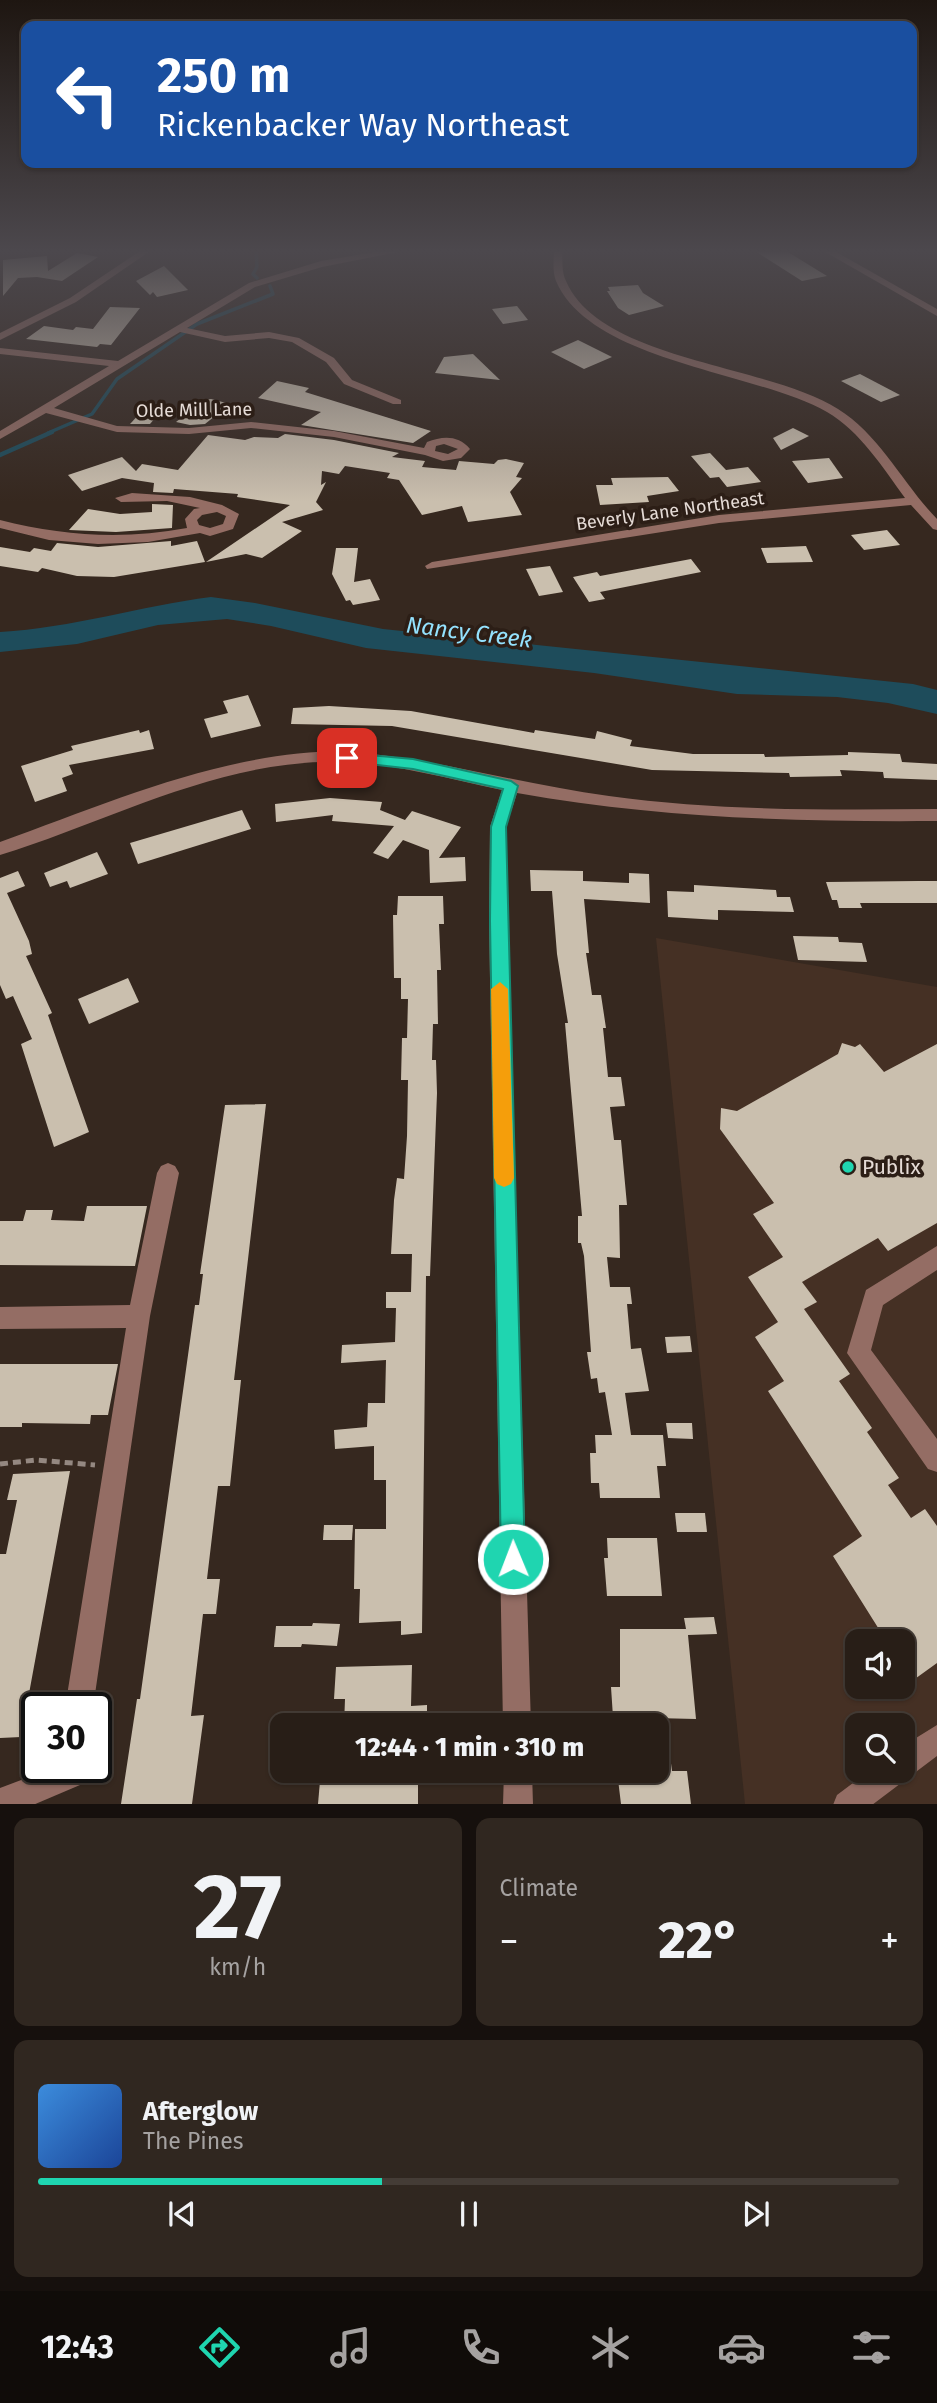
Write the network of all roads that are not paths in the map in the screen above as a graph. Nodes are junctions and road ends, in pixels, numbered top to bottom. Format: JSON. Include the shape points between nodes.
{"nodes":[{"id":1,"x":173,"y":333,"type":"edge"},
{"id":2,"x":194,"y":333,"type":"edge"},
{"id":3,"x":618,"y":333,"type":"edge"},
{"id":4,"x":0,"y":351,"type":"edge"},
{"id":5,"x":120,"y":364,"type":"junction"},
{"id":6,"x":397,"y":402,"type":"dead end"},
{"id":7,"x":44,"y":409,"type":"junction"},
{"id":8,"x":0,"y":436,"type":"edge"},
{"id":9,"x":429,"y":452,"type":"dead end"},
{"id":10,"x":121,"y":498,"type":"dead end"},
{"id":11,"x":914,"y":501,"type":"junction"},
{"id":12,"x":211,"y":508,"type":"junction"},
{"id":13,"x":0,"y":524,"type":"edge"},
{"id":14,"x":937,"y":526,"type":"edge"},
{"id":15,"x":197,"y":530,"type":"junction"},
{"id":16,"x":432,"y":566,"type":"dead end"},
{"id":17,"x":511,"y":786,"type":"junction"},
{"id":18,"x":937,"y":815,"type":"edge"},
{"id":19,"x":0,"y":849,"type":"edge"},
{"id":20,"x":168,"y":1172,"type":"dead end"},
{"id":21,"x":937,"y":1257,"type":"edge"},
{"id":22,"x":139,"y":1316,"type":"junction"},
{"id":23,"x":0,"y":1318,"type":"edge"},
{"id":24,"x":937,"y":1460,"type":"edge"},
{"id":25,"x":81,"y":1692,"type":"edge"},
{"id":26,"x":517,"y":1713,"type":"edge"},
{"id":27,"x":937,"y":1739,"type":"edge"},
{"id":28,"x":915,"y":1755,"type":"edge"},
{"id":29,"x":51,"y":1783,"type":"edge"},
{"id":30,"x":518,"y":1783,"type":"edge"},
{"id":31,"x":876,"y":1783,"type":"edge"},
{"id":32,"x":0,"y":1804,"type":"edge"},
{"id":33,"x":518,"y":1804,"type":"edge"},
{"id":34,"x":847,"y":1804,"type":"edge"}],
"edges":[{"from":1,"to":5,"type":"street"},
{"from":2,"to":6,"type":"street","via":[[225,339],[269,335],[295,340],[330,360],[348,383]]},
{"from":3,"to":11,"type":"street","via":[[643,346],[786,388],[822,404],[869,443]]},
{"from":4,"to":5,"type":"street"},
{"from":5,"to":7,"type":"street"},
{"from":7,"to":8,"type":"street"},
{"from":7,"to":9,"type":"street","name":"Olde Mill Lane","via":[[98,425],[188,431],[251,425],[334,434]]},
{"from":10,"to":12,"type":"street","via":[[198,502]]},
{"from":11,"to":14,"type":"street"},
{"from":11,"to":16,"type":"street","name":"Beverly Lane Northeast","via":[[719,519]]},
{"from":12,"to":15,"type":"street","via":[[191,519]]},
{"from":12,"to":15,"type":"street","via":[[229,511],[233,522],[217,531]]},
{"from":13,"to":15,"type":"street","via":[[75,539],[123,542]]},
{"from":17,"to":18,"type":"street","via":[[715,812]]},
{"from":17,"to":19,"type":"street","via":[[374,758],[270,762],[200,778]]},
{"from":17,"to":26,"type":"street","via":[[498,827],[498,921]]},
{"from":20,"to":22,"type":"street"},
{"from":21,"to":24,"type":"street","via":[[874,1298],[859,1353]]},
{"from":22,"to":23,"type":"street"},
{"from":22,"to":25,"type":"street"},
{"from":27,"to":28,"type":"street"},
{"from":29,"to":32,"type":"street"},
{"from":30,"to":33,"type":"street"},
{"from":31,"to":34,"type":"street"}]}
